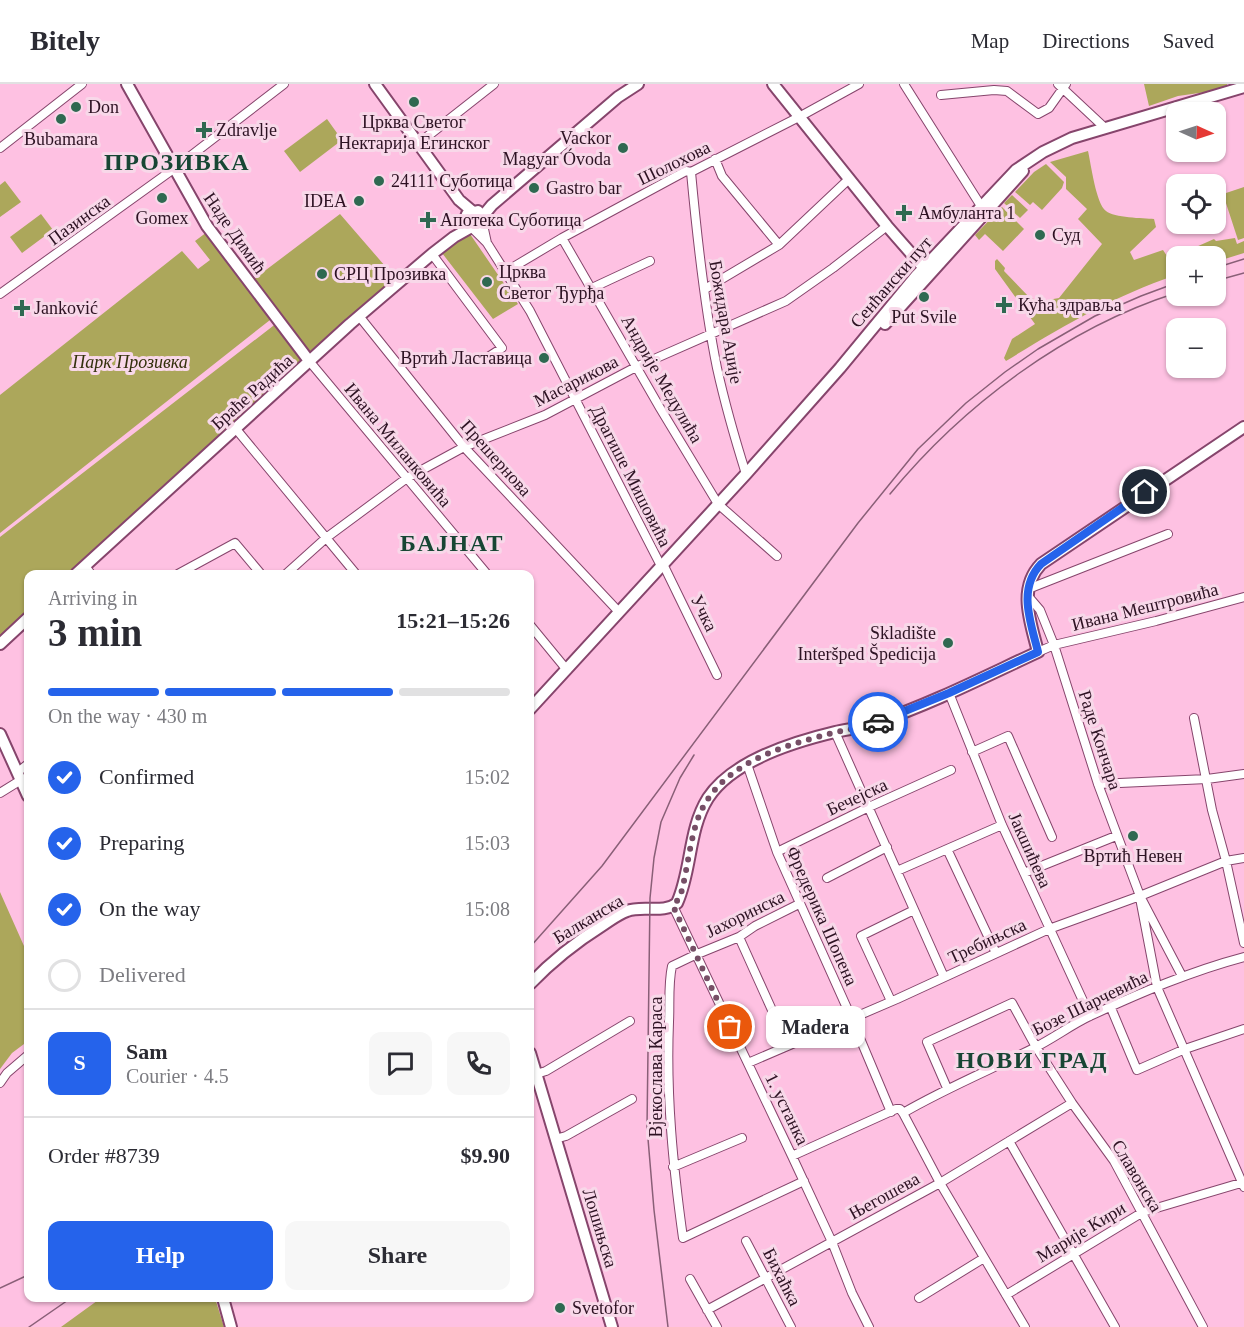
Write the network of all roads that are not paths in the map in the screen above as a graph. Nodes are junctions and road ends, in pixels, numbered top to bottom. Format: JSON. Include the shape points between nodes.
{"nodes":[{"id":1,"x":82,"y":84,"type":"edge"},
{"id":2,"x":127,"y":84,"type":"edge"},
{"id":3,"x":284,"y":84,"type":"edge"},
{"id":4,"x":494,"y":84,"type":"edge"},
{"id":5,"x":638,"y":84,"type":"edge"},
{"id":6,"x":773,"y":84,"type":"edge"},
{"id":7,"x":859,"y":84,"type":"edge"},
{"id":8,"x":904,"y":84,"type":"edge"},
{"id":9,"x":379,"y":85,"type":"edge"},
{"id":10,"x":1062,"y":86,"type":"edge"},
{"id":11,"x":1244,"y":87,"type":"edge"},
{"id":12,"x":941,"y":95,"type":"dead end"},
{"id":13,"x":799,"y":117,"type":"junction"},
{"id":14,"x":1105,"y":128,"type":"junction"},
{"id":15,"x":419,"y":143,"type":"junction"},
{"id":16,"x":0,"y":148,"type":"edge"},
{"id":17,"x":715,"y":159,"type":"junction"},
{"id":18,"x":1028,"y":163,"type":"junction"},
{"id":19,"x":175,"y":168,"type":"junction"},
{"id":20,"x":691,"y":172,"type":"junction"},
{"id":21,"x":849,"y":179,"type":"junction"},
{"id":22,"x":981,"y":206,"type":"junction"},
{"id":23,"x":473,"y":220,"type":"junction"},
{"id":24,"x":887,"y":226,"type":"junction"},
{"id":25,"x":562,"y":238,"type":"junction"},
{"id":26,"x":487,"y":243,"type":"junction"},
{"id":27,"x":779,"y":245,"type":"junction"},
{"id":28,"x":432,"y":254,"type":"junction"},
{"id":29,"x":650,"y":261,"type":"dead end"},
{"id":30,"x":505,"y":272,"type":"junction"},
{"id":31,"x":927,"y":272,"type":"junction"},
{"id":32,"x":592,"y":288,"type":"junction"},
{"id":33,"x":705,"y":289,"type":"junction"},
{"id":34,"x":0,"y":294,"type":"edge"},
{"id":35,"x":359,"y":316,"type":"junction"},
{"id":36,"x":711,"y":335,"type":"junction"},
{"id":37,"x":485,"y":359,"type":"dead end"},
{"id":38,"x":310,"y":362,"type":"junction"},
{"id":39,"x":636,"y":367,"type":"junction"},
{"id":40,"x":575,"y":399,"type":"junction"},
{"id":41,"x":1244,"y":427,"type":"edge"},
{"id":42,"x":236,"y":429,"type":"junction"},
{"id":43,"x":465,"y":447,"type":"junction"},
{"id":44,"x":746,"y":474,"type":"junction"},
{"id":45,"x":407,"y":478,"type":"junction"},
{"id":46,"x":718,"y":504,"type":"junction"},
{"id":47,"x":1168,"y":534,"type":"dead end"},
{"id":48,"x":326,"y":538,"type":"junction"},
{"id":49,"x":777,"y":556,"type":"dead end"},
{"id":50,"x":662,"y":565,"type":"junction"},
{"id":51,"x":88,"y":570,"type":"edge"},
{"id":52,"x":185,"y":570,"type":"edge"},
{"id":53,"x":258,"y":570,"type":"edge"},
{"id":54,"x":290,"y":570,"type":"edge"},
{"id":55,"x":353,"y":570,"type":"edge"},
{"id":56,"x":484,"y":570,"type":"edge"},
{"id":57,"x":1028,"y":592,"type":"junction"},
{"id":58,"x":1244,"y":597,"type":"edge"},
{"id":59,"x":619,"y":612,"type":"junction"},
{"id":60,"x":24,"y":622,"type":"edge"},
{"id":61,"x":534,"y":630,"type":"edge"},
{"id":62,"x":2,"y":642,"type":"edge"},
{"id":63,"x":1054,"y":645,"type":"junction"},
{"id":64,"x":1038,"y":652,"type":"junction"},
{"id":65,"x":567,"y":670,"type":"junction"},
{"id":66,"x":717,"y":675,"type":"dead end"},
{"id":67,"x":949,"y":693,"type":"junction"},
{"id":68,"x":534,"y":706,"type":"edge"},
{"id":69,"x":1194,"y":718,"type":"dead end"},
{"id":70,"x":835,"y":732,"type":"junction"},
{"id":71,"x":0,"y":734,"type":"edge"},
{"id":72,"x":972,"y":752,"type":"junction"},
{"id":73,"x":747,"y":764,"type":"junction"},
{"id":74,"x":24,"y":769,"type":"edge"},
{"id":75,"x":951,"y":770,"type":"dead end"},
{"id":76,"x":1244,"y":774,"type":"edge"},
{"id":77,"x":19,"y":776,"type":"junction"},
{"id":78,"x":1207,"y":779,"type":"junction"},
{"id":79,"x":1098,"y":784,"type":"junction"},
{"id":80,"x":24,"y":787,"type":"edge"},
{"id":81,"x":0,"y":793,"type":"edge"},
{"id":82,"x":869,"y":807,"type":"junction"},
{"id":83,"x":1002,"y":825,"type":"junction"},
{"id":84,"x":1116,"y":836,"type":"junction"},
{"id":85,"x":1052,"y":837,"type":"dead end"},
{"id":86,"x":887,"y":847,"type":"junction"},
{"id":87,"x":948,"y":849,"type":"junction"},
{"id":88,"x":777,"y":852,"type":"junction"},
{"id":89,"x":1244,"y":858,"type":"edge"},
{"id":90,"x":1226,"y":861,"type":"junction"},
{"id":91,"x":897,"y":871,"type":"junction"},
{"id":92,"x":1024,"y":873,"type":"junction"},
{"id":93,"x":827,"y":878,"type":"dead end"},
{"id":94,"x":1140,"y":896,"type":"junction"},
{"id":95,"x":799,"y":904,"type":"junction"},
{"id":96,"x":673,"y":906,"type":"junction"},
{"id":97,"x":914,"y":910,"type":"junction"},
{"id":98,"x":1049,"y":929,"type":"junction"},
{"id":99,"x":738,"y":937,"type":"junction"},
{"id":100,"x":1244,"y":943,"type":"edge"},
{"id":101,"x":996,"y":953,"type":"junction"},
{"id":102,"x":695,"y":955,"type":"junction"},
{"id":103,"x":1244,"y":957,"type":"edge"},
{"id":104,"x":672,"y":966,"type":"joint"},
{"id":105,"x":1182,"y":976,"type":"junction"},
{"id":106,"x":944,"y":978,"type":"junction"},
{"id":107,"x":534,"y":980,"type":"edge"},
{"id":108,"x":1157,"y":987,"type":"junction"},
{"id":109,"x":891,"y":1001,"type":"junction"},
{"id":110,"x":1111,"y":1008,"type":"junction"},
{"id":111,"x":1090,"y":1016,"type":"junction"},
{"id":112,"x":851,"y":1017,"type":"junction"},
{"id":113,"x":776,"y":1019,"type":"dead end"},
{"id":114,"x":630,"y":1021,"type":"dead end"},
{"id":115,"x":1244,"y":1029,"type":"edge"},
{"id":116,"x":1036,"y":1047,"type":"junction"},
{"id":117,"x":1185,"y":1049,"type":"junction"},
{"id":118,"x":24,"y":1058,"type":"edge"},
{"id":119,"x":748,"y":1063,"type":"junction"},
{"id":120,"x":534,"y":1067,"type":"edge"},
{"id":121,"x":536,"y":1074,"type":"junction"},
{"id":122,"x":0,"y":1083,"type":"edge"},
{"id":123,"x":947,"y":1088,"type":"junction"},
{"id":124,"x":632,"y":1099,"type":"dead end"},
{"id":125,"x":1072,"y":1103,"type":"junction"},
{"id":126,"x":891,"y":1112,"type":"junction"},
{"id":127,"x":903,"y":1113,"type":"junction"},
{"id":128,"x":742,"y":1138,"type":"dead end"},
{"id":129,"x":555,"y":1139,"type":"junction"},
{"id":130,"x":1010,"y":1142,"type":"junction"},
{"id":131,"x":792,"y":1156,"type":"junction"},
{"id":132,"x":673,"y":1167,"type":"junction"},
{"id":133,"x":804,"y":1181,"type":"junction"},
{"id":134,"x":939,"y":1183,"type":"junction"},
{"id":135,"x":1243,"y":1184,"type":"edge"},
{"id":136,"x":1143,"y":1212,"type":"junction"},
{"id":137,"x":746,"y":1241,"type":"dead end"},
{"id":138,"x":832,"y":1242,"type":"junction"},
{"id":139,"x":1074,"y":1253,"type":"junction"},
{"id":140,"x":984,"y":1258,"type":"junction"},
{"id":141,"x":690,"y":1279,"type":"dead end"},
{"id":142,"x":765,"y":1279,"type":"junction"},
{"id":143,"x":1006,"y":1295,"type":"junction"},
{"id":144,"x":919,"y":1298,"type":"dead end"},
{"id":145,"x":224,"y":1302,"type":"edge"},
{"id":146,"x":707,"y":1310,"type":"junction"},
{"id":147,"x":231,"y":1327,"type":"edge"},
{"id":148,"x":612,"y":1327,"type":"edge"},
{"id":149,"x":717,"y":1327,"type":"edge"},
{"id":150,"x":791,"y":1327,"type":"edge"},
{"id":151,"x":869,"y":1327,"type":"edge"},
{"id":152,"x":1025,"y":1327,"type":"edge"},
{"id":153,"x":1115,"y":1327,"type":"edge"},
{"id":154,"x":1203,"y":1327,"type":"edge"}],
"edges":[{"from":1,"to":16,"type":"street"},
{"from":2,"to":19,"type":"street","name":"Наде Димић"},
{"from":3,"to":19,"type":"street","name":"Пазинска"},
{"from":4,"to":15,"type":"street"},
{"from":5,"to":23,"type":"street"},
{"from":6,"to":13,"type":"street"},
{"from":7,"to":13,"type":"street","name":"Шолохова"},
{"from":8,"to":22,"type":"street"},
{"from":9,"to":15,"type":"street"},
{"from":10,"to":12,"type":"street","via":[[1049,108],[1038,114],[1007,91]]},
{"from":10,"to":14,"type":"street"},
{"from":11,"to":14,"type":"street"},
{"from":13,"to":17,"type":"street","name":"Шолохова"},
{"from":13,"to":21,"type":"street"},
{"from":14,"to":18,"type":"street","via":[[1058,143]]},
{"from":15,"to":23,"type":"street"},
{"from":17,"to":20,"type":"street","name":"Шолохова"},
{"from":17,"to":27,"type":"street","via":[[722,176]]},
{"from":18,"to":22,"type":"street","name":"Сенћански пут"},
{"from":18,"to":31,"type":"street","name":"Сенћански пут"},
{"from":19,"to":34,"type":"street","name":"Пазинска"},
{"from":19,"to":38,"type":"street","name":"Наде Димић","via":[[207,226]]},
{"from":20,"to":25,"type":"street","name":"Шолохова","via":[[686,171]]},
{"from":20,"to":33,"type":"street","name":"Божидара Аџије"},
{"from":21,"to":24,"type":"street"},
{"from":21,"to":27,"type":"street"},
{"from":22,"to":31,"type":"street","name":"Сенћански пут"},
{"from":23,"to":26,"type":"street","name":"Драгише Мишовића"},
{"from":23,"to":26,"type":"street","name":"Драгише Мишовића"},
{"from":23,"to":28,"type":"street","name":"Браће Радића"},
{"from":24,"to":31,"type":"street"},
{"from":24,"to":36,"type":"street","name":"Масарикова","via":[[797,295]]},
{"from":25,"to":30,"type":"street","name":"Шолохова"},
{"from":25,"to":32,"type":"street","name":"Андрије Медулића"},
{"from":26,"to":30,"type":"street","name":"Драгише Мишовића"},
{"from":27,"to":33,"type":"street"},
{"from":28,"to":35,"type":"street","name":"Браће Радића"},
{"from":28,"to":37,"type":"street","via":[[502,348]]},
{"from":29,"to":32,"type":"street"},
{"from":30,"to":40,"type":"street","name":"Драгише Мишовића","via":[[530,311]]},
{"from":31,"to":44,"type":"street","name":"Сенћански пут"},
{"from":32,"to":39,"type":"street","name":"Андрије Медулића"},
{"from":33,"to":36,"type":"street","name":"Божидара Аџије"},
{"from":35,"to":38,"type":"street","name":"Браће Радића"},
{"from":35,"to":43,"type":"street","name":"Прешернова"},
{"from":36,"to":39,"type":"street","name":"Масарикова"},
{"from":36,"to":44,"type":"street","name":"Божидара Аџије"},
{"from":38,"to":42,"type":"street","name":"Браће Радића"},
{"from":38,"to":45,"type":"street","name":"Ивана Миланковића"},
{"from":39,"to":40,"type":"street","name":"Масарикова"},
{"from":39,"to":46,"type":"street","name":"Андрије Медулића"},
{"from":40,"to":43,"type":"street","name":"Масарикова"},
{"from":40,"to":50,"type":"street","name":"Драгише Мишовића"},
{"from":41,"to":57,"type":"street","via":[[1041,564],[1033,572]]},
{"from":42,"to":48,"type":"street"},
{"from":42,"to":51,"type":"street","name":"Браће Радића"},
{"from":43,"to":45,"type":"street","name":"Масарикова"},
{"from":43,"to":59,"type":"street","name":"Прешернова"},
{"from":44,"to":46,"type":"street","name":"Сенћански пут"},
{"from":45,"to":48,"type":"street","name":"Масарикова"},
{"from":45,"to":56,"type":"street","name":"Ивана Миланковића"},
{"from":46,"to":49,"type":"street","name":"Андрије Медулића"},
{"from":46,"to":50,"type":"street","name":"Сенћански пут"},
{"from":47,"to":57,"type":"street"},
{"from":48,"to":54,"type":"street","name":"Масарикова"},
{"from":48,"to":55,"type":"street"},
{"from":50,"to":59,"type":"street","name":"Сенћански пут"},
{"from":50,"to":66,"type":"street","name":"Учка"},
{"from":52,"to":53,"type":"street","via":[[235,543]]},
{"from":57,"to":63,"type":"street","name":"Раде Кончара"},
{"from":57,"to":64,"type":"street","via":[[1027,610]]},
{"from":58,"to":63,"type":"street","name":"Ивана Мештровића"},
{"from":59,"to":65,"type":"street","name":"Сенћански пут"},
{"from":60,"to":62,"type":"street"},
{"from":61,"to":65,"type":"street"},
{"from":63,"to":64,"type":"street","name":"Ивана Мештровића"},
{"from":63,"to":79,"type":"street","name":"Раде Кончара"},
{"from":64,"to":67,"type":"street"},
{"from":65,"to":68,"type":"street","name":"Сенћански пут"},
{"from":67,"to":70,"type":"street","via":[[872,725]]},
{"from":67,"to":72,"type":"street","name":"Јакшићева"},
{"from":69,"to":78,"type":"street"},
{"from":70,"to":73,"type":"street"},
{"from":70,"to":82,"type":"street"},
{"from":71,"to":77,"type":"street"},
{"from":72,"to":83,"type":"street","name":"Јакшићева"},
{"from":72,"to":85,"type":"street","via":[[1008,736]]},
{"from":73,"to":88,"type":"street","name":"Фредерика Шопена"},
{"from":73,"to":96,"type":"street","via":[[727,776],[708,799],[697,821],[680,897]]},
{"from":74,"to":77,"type":"street"},
{"from":75,"to":82,"type":"street","name":"Бечејска"},
{"from":76,"to":78,"type":"street"},
{"from":77,"to":80,"type":"street"},
{"from":77,"to":81,"type":"street"},
{"from":78,"to":79,"type":"street"},
{"from":78,"to":90,"type":"street"},
{"from":79,"to":84,"type":"street","name":"Раде Кончара"},
{"from":82,"to":86,"type":"street"},
{"from":82,"to":88,"type":"street","name":"Бечејска"},
{"from":83,"to":87,"type":"street"},
{"from":83,"to":92,"type":"street","name":"Јакшићева"},
{"from":84,"to":92,"type":"street"},
{"from":84,"to":94,"type":"street","name":"Раде Кончара"},
{"from":86,"to":91,"type":"street"},
{"from":86,"to":93,"type":"street"},
{"from":87,"to":91,"type":"street"},
{"from":87,"to":101,"type":"street"},
{"from":88,"to":95,"type":"street","name":"Фредерика Шопена"},
{"from":89,"to":90,"type":"street","name":"Требињска"},
{"from":90,"to":94,"type":"street","name":"Требињска"},
{"from":90,"to":100,"type":"street"},
{"from":91,"to":97,"type":"street"},
{"from":92,"to":98,"type":"street","name":"Јакшићева"},
{"from":94,"to":98,"type":"street","name":"Требињска"},
{"from":94,"to":105,"type":"street","name":"Раде Кончара"},
{"from":94,"to":108,"type":"street","name":"Раде Кончара"},
{"from":95,"to":99,"type":"street","name":"Јахоринска"},
{"from":95,"to":112,"type":"street","name":"Фредерика Шопена"},
{"from":96,"to":102,"type":"street","name":"1. устанка"},
{"from":96,"to":107,"type":"street","name":"Балканска","via":[[624,912],[553,960]]},
{"from":97,"to":106,"type":"street"},
{"from":97,"to":109,"type":"street","via":[[861,936]]},
{"from":98,"to":101,"type":"street","name":"Требињска"},
{"from":98,"to":111,"type":"street","name":"Јакшићева"},
{"from":99,"to":102,"type":"street","name":"Јахоринска"},
{"from":99,"to":113,"type":"street"},
{"from":101,"to":106,"type":"street","name":"Требињска"},
{"from":102,"to":104,"type":"street","name":"Јахоринска"},
{"from":102,"to":119,"type":"street","name":"1. устанка"},
{"from":103,"to":105,"type":"street","name":"Бозе Шарчевића"},
{"from":104,"to":132,"type":"street","name":"Вјекослава Караса","via":[[668,1092]]},
{"from":105,"to":108,"type":"street","name":"Бозе Шарчевића"},
{"from":106,"to":109,"type":"street","name":"Требињска"},
{"from":108,"to":110,"type":"street","name":"Бозе Шарчевића"},
{"from":108,"to":117,"type":"street","name":"Раде Кончара"},
{"from":109,"to":112,"type":"street","name":"Требињска"},
{"from":110,"to":111,"type":"street","name":"Бозе Шарчевића"},
{"from":110,"to":117,"type":"street","via":[[1137,1070]]},
{"from":111,"to":116,"type":"street","name":"Бозе Шарчевића"},
{"from":112,"to":119,"type":"street","name":"Требињска"},
{"from":112,"to":126,"type":"street","name":"Фредерика Шопена"},
{"from":114,"to":121,"type":"street"},
{"from":115,"to":117,"type":"street"},
{"from":116,"to":123,"type":"street","name":"Бозе Шарчевића"},
{"from":116,"to":123,"type":"street","name":"Славонска","via":[[1012,1003],[927,1042]]},
{"from":116,"to":125,"type":"street","name":"Славонска"},
{"from":117,"to":135,"type":"street","name":"Раде Кончара"},
{"from":118,"to":122,"type":"street"},
{"from":119,"to":131,"type":"street","name":"1. устанка"},
{"from":120,"to":121,"type":"street","name":"Лошињска"},
{"from":121,"to":129,"type":"street","name":"Лошињска"},
{"from":123,"to":127,"type":"street","name":"Бозе Шарчевића"},
{"from":124,"to":129,"type":"street"},
{"from":125,"to":130,"type":"street","name":"Његошева"},
{"from":125,"to":136,"type":"street","name":"Славонска","via":[[1114,1161]]},
{"from":126,"to":127,"type":"street","via":[[900,1109]]},
{"from":126,"to":131,"type":"street"},
{"from":127,"to":134,"type":"street"},
{"from":128,"to":132,"type":"street"},
{"from":129,"to":148,"type":"street","name":"Лошињска"},
{"from":130,"to":134,"type":"street","name":"Његошева"},
{"from":130,"to":139,"type":"street"},
{"from":131,"to":133,"type":"street","name":"1. устанка"},
{"from":132,"to":133,"type":"street","name":"Вјекослава Караса","via":[[682,1238]]},
{"from":133,"to":138,"type":"street","name":"1. устанка"},
{"from":134,"to":138,"type":"street","name":"Његошева"},
{"from":134,"to":140,"type":"street"},
{"from":135,"to":136,"type":"street","name":"Марије Кири"},
{"from":136,"to":139,"type":"street","name":"Марије Кири"},
{"from":136,"to":154,"type":"street","name":"Славонска"},
{"from":137,"to":142,"type":"street","name":"Бихаћка"},
{"from":138,"to":142,"type":"street","name":"Његошева"},
{"from":138,"to":151,"type":"street","name":"1. устанка"},
{"from":139,"to":143,"type":"street","name":"Марије Кири"},
{"from":139,"to":153,"type":"street"},
{"from":140,"to":143,"type":"street"},
{"from":140,"to":144,"type":"street"},
{"from":141,"to":146,"type":"street"},
{"from":142,"to":146,"type":"street","name":"Његошева"},
{"from":142,"to":150,"type":"street","name":"Бихаћка"},
{"from":143,"to":152,"type":"street"},
{"from":145,"to":147,"type":"street"},
{"from":146,"to":149,"type":"street"}]}
